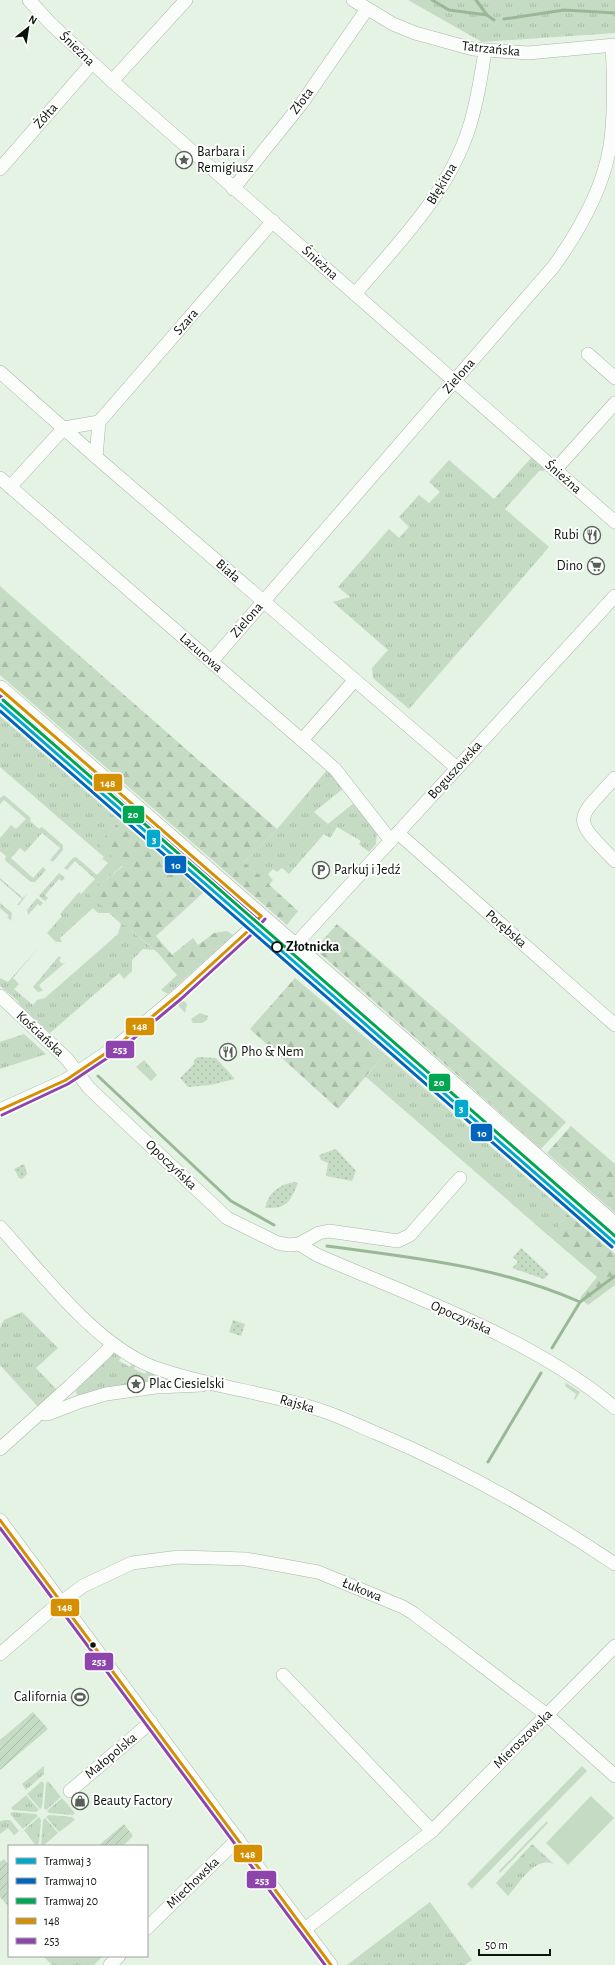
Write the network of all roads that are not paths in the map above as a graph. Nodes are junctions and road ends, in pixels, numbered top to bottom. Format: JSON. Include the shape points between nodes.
{"nodes":[{"id":1,"x":29,"y":0,"type":"edge"},
{"id":2,"x":186,"y":0,"type":"edge"},
{"id":3,"x":354,"y":0,"type":"edge"},
{"id":4,"x":367,"y":9,"type":"junction"},
{"id":5,"x":613,"y":45,"type":"edge"},
{"id":6,"x":485,"y":51,"type":"junction"},
{"id":7,"x":92,"y":63,"type":"junction"},
{"id":8,"x":112,"y":81,"type":"junction"},
{"id":9,"x":0,"y":169,"type":"edge"},
{"id":10,"x":233,"y":189,"type":"junction"},
{"id":11,"x":273,"y":221,"type":"junction"},
{"id":12,"x":355,"y":294,"type":"junction"},
{"id":13,"x":588,"y":354,"type":"dead end"},
{"id":14,"x":0,"y":372,"type":"edge"},
{"id":15,"x":615,"y":378,"type":"edge"},
{"id":16,"x":454,"y":381,"type":"junction"},
{"id":17,"x":615,"y":403,"type":"edge"},
{"id":18,"x":99,"y":422,"type":"junction"},
{"id":19,"x":64,"y":428,"type":"junction"},
{"id":20,"x":96,"y":457,"type":"junction"},
{"id":21,"x":555,"y":470,"type":"junction"},
{"id":22,"x":0,"y":478,"type":"edge"},
{"id":23,"x":10,"y":487,"type":"junction"},
{"id":24,"x":615,"y":522,"type":"edge"},
{"id":25,"x":615,"y":596,"type":"edge"},
{"id":26,"x":263,"y":602,"type":"junction"},
{"id":27,"x":211,"y":662,"type":"junction"},
{"id":28,"x":354,"y":681,"type":"junction"},
{"id":29,"x":0,"y":688,"type":"edge"},
{"id":30,"x":302,"y":740,"type":"junction"},
{"id":31,"x":457,"y":768,"type":"junction"},
{"id":32,"x":615,"y":778,"type":"edge"},
{"id":33,"x":394,"y":837,"type":"junction"},
{"id":34,"x":615,"y":861,"type":"edge"},
{"id":35,"x":261,"y":916,"type":"junction"},
{"id":36,"x":295,"y":945,"type":"junction"},
{"id":37,"x":0,"y":996,"type":"edge"},
{"id":38,"x":615,"y":1025,"type":"edge"},
{"id":39,"x":77,"y":1074,"type":"junction"},
{"id":40,"x":0,"y":1110,"type":"edge"},
{"id":41,"x":460,"y":1178,"type":"dead end"},
{"id":42,"x":615,"y":1226,"type":"edge"},
{"id":43,"x":0,"y":1227,"type":"edge"},
{"id":44,"x":299,"y":1244,"type":"junction"},
{"id":45,"x":112,"y":1344,"type":"junction"},
{"id":46,"x":157,"y":1369,"type":"junction"},
{"id":47,"x":212,"y":1384,"type":"junction"},
{"id":48,"x":70,"y":1386,"type":"junction"},
{"id":49,"x":156,"y":1387,"type":"junction"},
{"id":50,"x":79,"y":1402,"type":"junction"},
{"id":51,"x":615,"y":1408,"type":"edge"},
{"id":52,"x":41,"y":1413,"type":"junction"},
{"id":53,"x":0,"y":1449,"type":"edge"},
{"id":54,"x":0,"y":1520,"type":"edge"},
{"id":55,"x":615,"y":1564,"type":"edge"},
{"id":56,"x":62,"y":1601,"type":"junction"},
{"id":57,"x":615,"y":1646,"type":"edge"},
{"id":58,"x":0,"y":1654,"type":"edge"},
{"id":59,"x":284,"y":1674,"type":"dead end"},
{"id":60,"x":547,"y":1715,"type":"junction"},
{"id":61,"x":151,"y":1722,"type":"junction"},
{"id":62,"x":615,"y":1776,"type":"edge"},
{"id":63,"x":70,"y":1791,"type":"dead end"},
{"id":64,"x":432,"y":1831,"type":"junction"},
{"id":65,"x":238,"y":1839,"type":"junction"},
{"id":66,"x":148,"y":1927,"type":"edge"},
{"id":67,"x":305,"y":1929,"type":"junction"},
{"id":68,"x":118,"y":1957,"type":"edge"},
{"id":69,"x":110,"y":1965,"type":"edge"},
{"id":70,"x":331,"y":1965,"type":"edge"}],
"edges":[{"from":1,"to":7,"type":"street","name":"Śnieżna"},
{"from":2,"to":8,"type":"street"},
{"from":3,"to":4,"type":"street","name":"Tatrzańska"},
{"from":4,"to":6,"type":"street","name":"Tatrzańska","via":[[392,24],[415,33]]},
{"from":4,"to":10,"type":"street","name":"Złota","via":[[302,103]]},
{"from":5,"to":6,"type":"street","name":"Tatrzańska","via":[[528,53]]},
{"from":5,"to":16,"type":"street","name":"Zielona","via":[[614,112],[610,147],[591,204],[581,225],[554,266]]},
{"from":6,"to":12,"type":"street","name":"Błękitna","via":[[469,130],[451,170],[424,214]]},
{"from":7,"to":8,"type":"street","name":"Śnieżna"},
{"from":7,"to":9,"type":"street","name":"Żółta"},
{"from":8,"to":10,"type":"street","name":"Śnieżna"},
{"from":10,"to":11,"type":"street","name":"Śnieżna"},
{"from":11,"to":12,"type":"street","name":"Śnieżna"},
{"from":11,"to":18,"type":"street","name":"Szara"},
{"from":12,"to":16,"type":"street","name":"Śnieżna"},
{"from":13,"to":15,"type":"street"},
{"from":14,"to":19,"type":"street","name":"Biała"},
{"from":16,"to":21,"type":"street","name":"Śnieżna"},
{"from":16,"to":26,"type":"street","name":"Zielona"},
{"from":17,"to":21,"type":"street"},
{"from":18,"to":19,"type":"street"},
{"from":18,"to":20,"type":"street"},
{"from":19,"to":20,"type":"street","name":"Biała"},
{"from":19,"to":23,"type":"street"},
{"from":20,"to":26,"type":"street","name":"Biała"},
{"from":21,"to":24,"type":"street","name":"Śnieżna"},
{"from":22,"to":23,"type":"street","name":"Lazurowa"},
{"from":23,"to":27,"type":"street","name":"Lazurowa"},
{"from":25,"to":31,"type":"street","name":"Boguszowska"},
{"from":26,"to":27,"type":"street","name":"Zielona"},
{"from":26,"to":28,"type":"street","name":"Biała"},
{"from":27,"to":30,"type":"street","name":"Lazurowa"},
{"from":28,"to":30,"type":"street"},
{"from":28,"to":31,"type":"street","name":"Biała"},
{"from":29,"to":35,"type":"main road"},
{"from":30,"to":33,"type":"street","name":"Lazurowa","via":[[334,769]]},
{"from":31,"to":33,"type":"street","name":"Boguszowska"},
{"from":32,"to":34,"type":"street","via":[[586,809],[583,818],[584,827]]},
{"from":33,"to":36,"type":"street","name":"Boguszowska"},
{"from":33,"to":38,"type":"street","name":"Porębska"},
{"from":35,"to":36,"type":"main road"},
{"from":35,"to":39,"type":"street","via":[[248,931],[141,1027]]},
{"from":36,"to":42,"type":"main road"},
{"from":37,"to":39,"type":"street","name":"Kościańska","via":[[67,1059]]},
{"from":39,"to":40,"type":"street"},
{"from":39,"to":44,"type":"street","name":"Opoczyńska","via":[[226,1218],[278,1243]]},
{"from":41,"to":44,"type":"street","via":[[404,1239],[392,1241],[329,1231],[319,1233]]},
{"from":43,"to":45,"type":"street","name":"Rajska","via":[[90,1325]]},
{"from":44,"to":51,"type":"street","name":"Opoczyńska","via":[[317,1255],[499,1336],[562,1371]]},
{"from":45,"to":46,"type":"street","name":"Rajska","via":[[142,1363]]},
{"from":45,"to":48,"type":"street"},
{"from":46,"to":47,"type":"street","name":"Rajska"},
{"from":46,"to":49,"type":"street","via":[[160,1379]]},
{"from":47,"to":49,"type":"street","via":[[194,1387]]},
{"from":47,"to":55,"type":"street","name":"Rajska","via":[[278,1398],[326,1412],[426,1454],[578,1539]]},
{"from":48,"to":50,"type":"street","via":[[71,1396]]},
{"from":48,"to":52,"type":"street"},
{"from":49,"to":50,"type":"street","via":[[106,1394]]},
{"from":50,"to":52,"type":"street","via":[[48,1414]]},
{"from":52,"to":53,"type":"street"},
{"from":54,"to":56,"type":"street","name":"Małopolska"},
{"from":56,"to":58,"type":"street","name":"Łukowa"},
{"from":56,"to":60,"type":"street","name":"Łukowa","via":[[90,1582],[132,1563],[179,1557],[246,1559],[318,1572],[413,1613]]},
{"from":56,"to":61,"type":"street","name":"Małopolska"},
{"from":57,"to":60,"type":"street","name":"Mieroszowska"},
{"from":59,"to":64,"type":"street"},
{"from":60,"to":62,"type":"street","name":"Łukowa"},
{"from":60,"to":64,"type":"street","name":"Mieroszowska"},
{"from":61,"to":63,"type":"street","name":"Małopolska"},
{"from":61,"to":65,"type":"street","name":"Małopolska"},
{"from":64,"to":67,"type":"street","name":"Mieroszowska"},
{"from":65,"to":66,"type":"street","name":"Miechowska"},
{"from":65,"to":67,"type":"street","name":"Małopolska"},
{"from":67,"to":70,"type":"street","name":"Małopolska"},
{"from":68,"to":69,"type":"street"}]}
